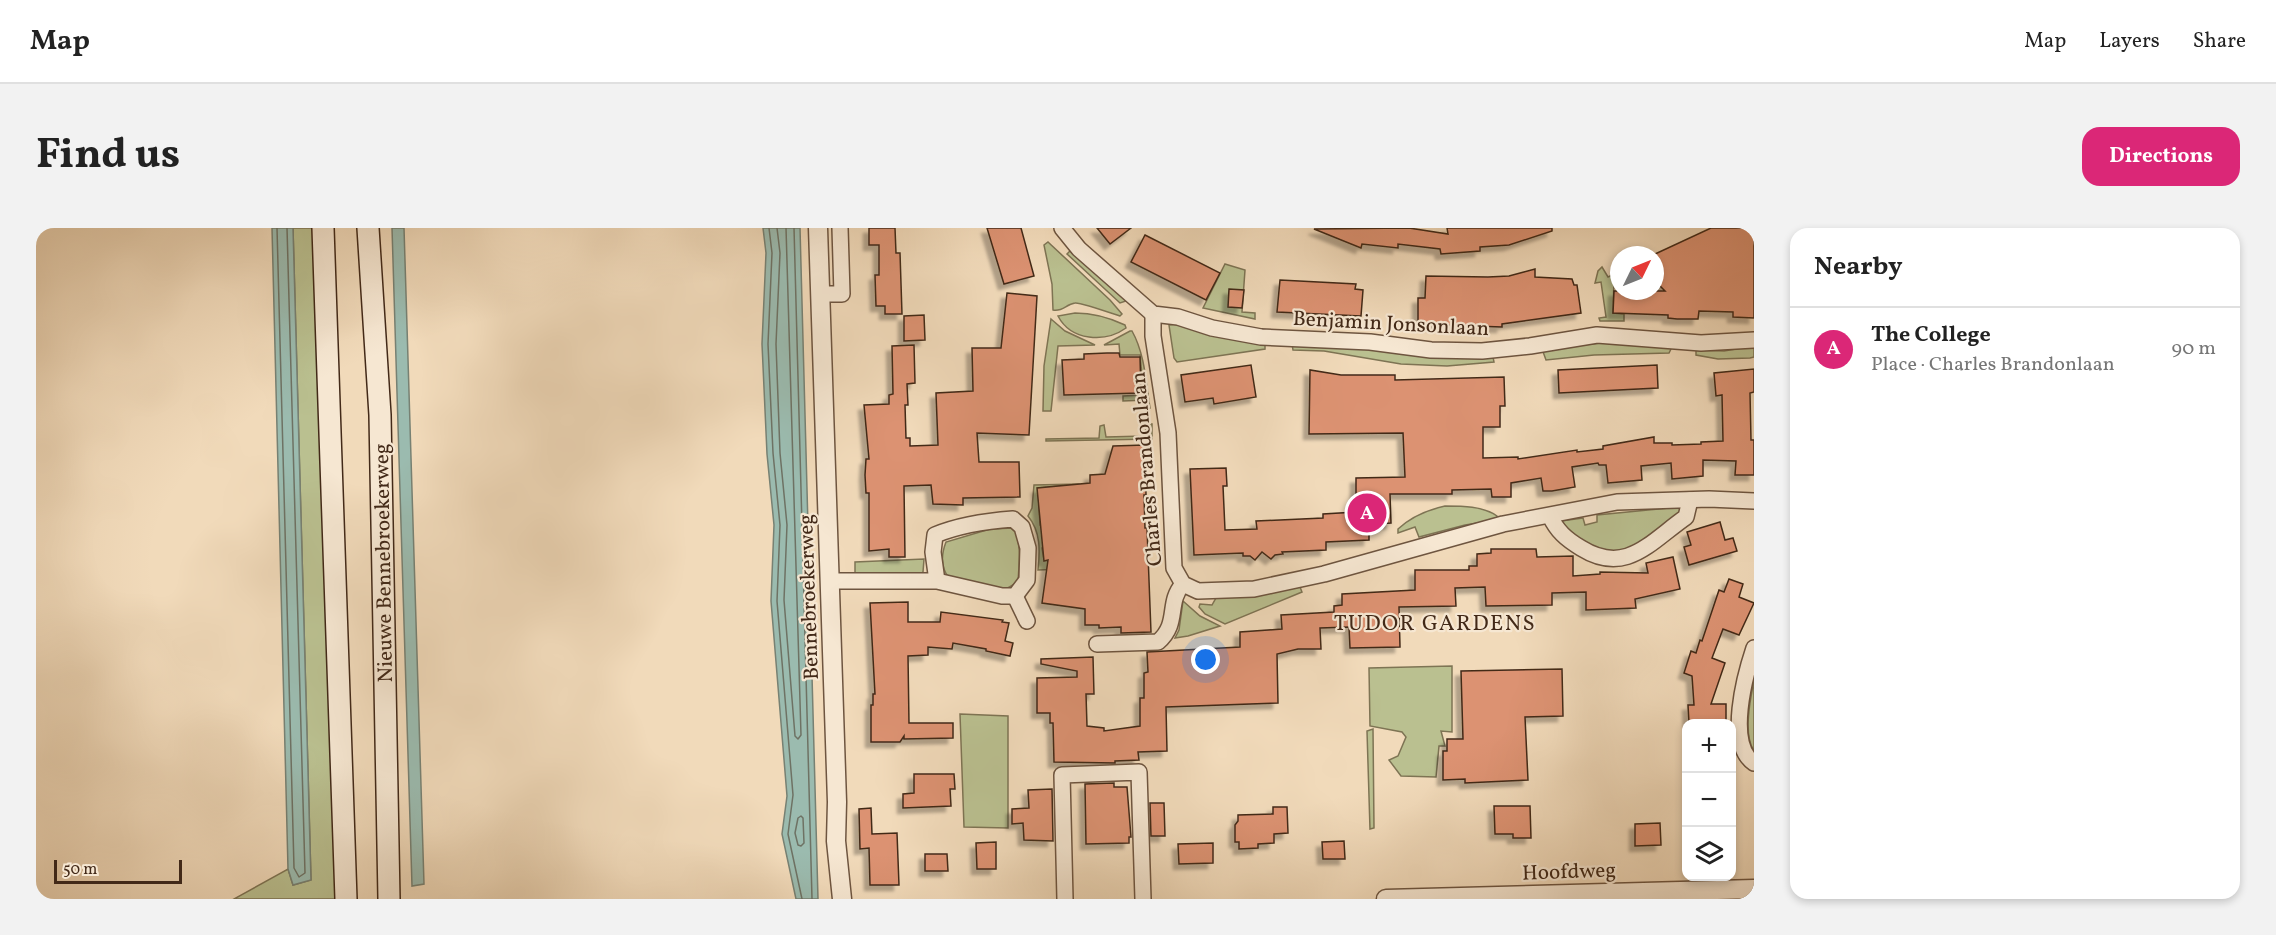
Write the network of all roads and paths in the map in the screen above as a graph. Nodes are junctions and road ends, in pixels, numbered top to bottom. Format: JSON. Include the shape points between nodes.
{"nodes":[{"id":1,"x":323,"y":228,"type":"edge"},
{"id":2,"x":368,"y":228,"type":"edge"},
{"id":3,"x":818,"y":228,"type":"edge"},
{"id":4,"x":840,"y":228,"type":"edge"},
{"id":5,"x":1062,"y":228,"type":"edge"},
{"id":6,"x":820,"y":294,"type":"junction"},
{"id":7,"x":1153,"y":314,"type":"junction"},
{"id":8,"x":1754,"y":340,"type":"edge"},
{"id":9,"x":1690,"y":500,"type":"junction"},
{"id":10,"x":1754,"y":501,"type":"edge"},
{"id":11,"x":1550,"y":516,"type":"junction"},
{"id":12,"x":938,"y":580,"type":"junction"},
{"id":13,"x":830,"y":581,"type":"junction"},
{"id":14,"x":1183,"y":584,"type":"junction"},
{"id":15,"x":1015,"y":596,"type":"junction"},
{"id":16,"x":1026,"y":621,"type":"dead end"},
{"id":17,"x":1097,"y":644,"type":"dead end"},
{"id":18,"x":1754,"y":648,"type":"edge"},
{"id":19,"x":1754,"y":763,"type":"edge"},
{"id":20,"x":1754,"y":888,"type":"edge"},
{"id":21,"x":346,"y":899,"type":"edge"},
{"id":22,"x":389,"y":899,"type":"edge"},
{"id":23,"x":843,"y":899,"type":"edge"},
{"id":24,"x":1065,"y":899,"type":"edge"},
{"id":25,"x":1143,"y":899,"type":"edge"},
{"id":26,"x":1386,"y":899,"type":"edge"}],
"edges":[{"from":1,"to":21,"type":"main road"},
{"from":2,"to":22,"type":"main road","name":"Nieuwe Bennebroekerweg","via":[[380,414]]},
{"from":3,"to":6,"type":"street","name":"Bennebroekerweg"},
{"from":4,"to":6,"type":"street","via":[[842,294]]},
{"from":5,"to":7,"type":"street","via":[[1079,249]]},
{"from":6,"to":13,"type":"street","name":"Bennebroekerweg"},
{"from":7,"to":8,"type":"street","name":"Benjamin Jonsonlaan","via":[[1261,337],[1370,342],[1431,350],[1482,351],[1598,335],[1701,343]]},
{"from":7,"to":14,"type":"street","name":"Charles Brandonlaan","via":[[1170,459],[1174,568]]},
{"from":9,"to":10,"type":"street","name":"Charles Brandonlaan"},
{"from":9,"to":11,"type":"street","name":"Charles Brandonlaan","via":[[1617,502]]},
{"from":9,"to":11,"type":"street","via":[[1686,517],[1622,559],[1593,556],[1557,531]]},
{"from":11,"to":14,"type":"street","name":"Charles Brandonlaan","via":[[1459,534],[1324,574],[1254,589],[1198,591]]},
{"from":12,"to":13,"type":"street"},
{"from":12,"to":15,"type":"street"},
{"from":12,"to":15,"type":"street","via":[[933,552],[935,536],[952,528],[1013,519],[1022,527],[1028,548],[1027,580]]},
{"from":13,"to":23,"type":"street","name":"Bennebroekerweg","via":[[837,841]]},
{"from":14,"to":17,"type":"street","name":"Charles Brandonlaan","via":[[1176,592],[1171,626],[1158,642]]},
{"from":15,"to":16,"type":"street"},
{"from":18,"to":19,"type":"street","via":[[1743,686],[1740,728],[1746,756]]},
{"from":20,"to":26,"type":"street","name":"Hoofdweg"},
{"from":24,"to":25,"type":"street","via":[[1062,775],[1139,772]]}]}
